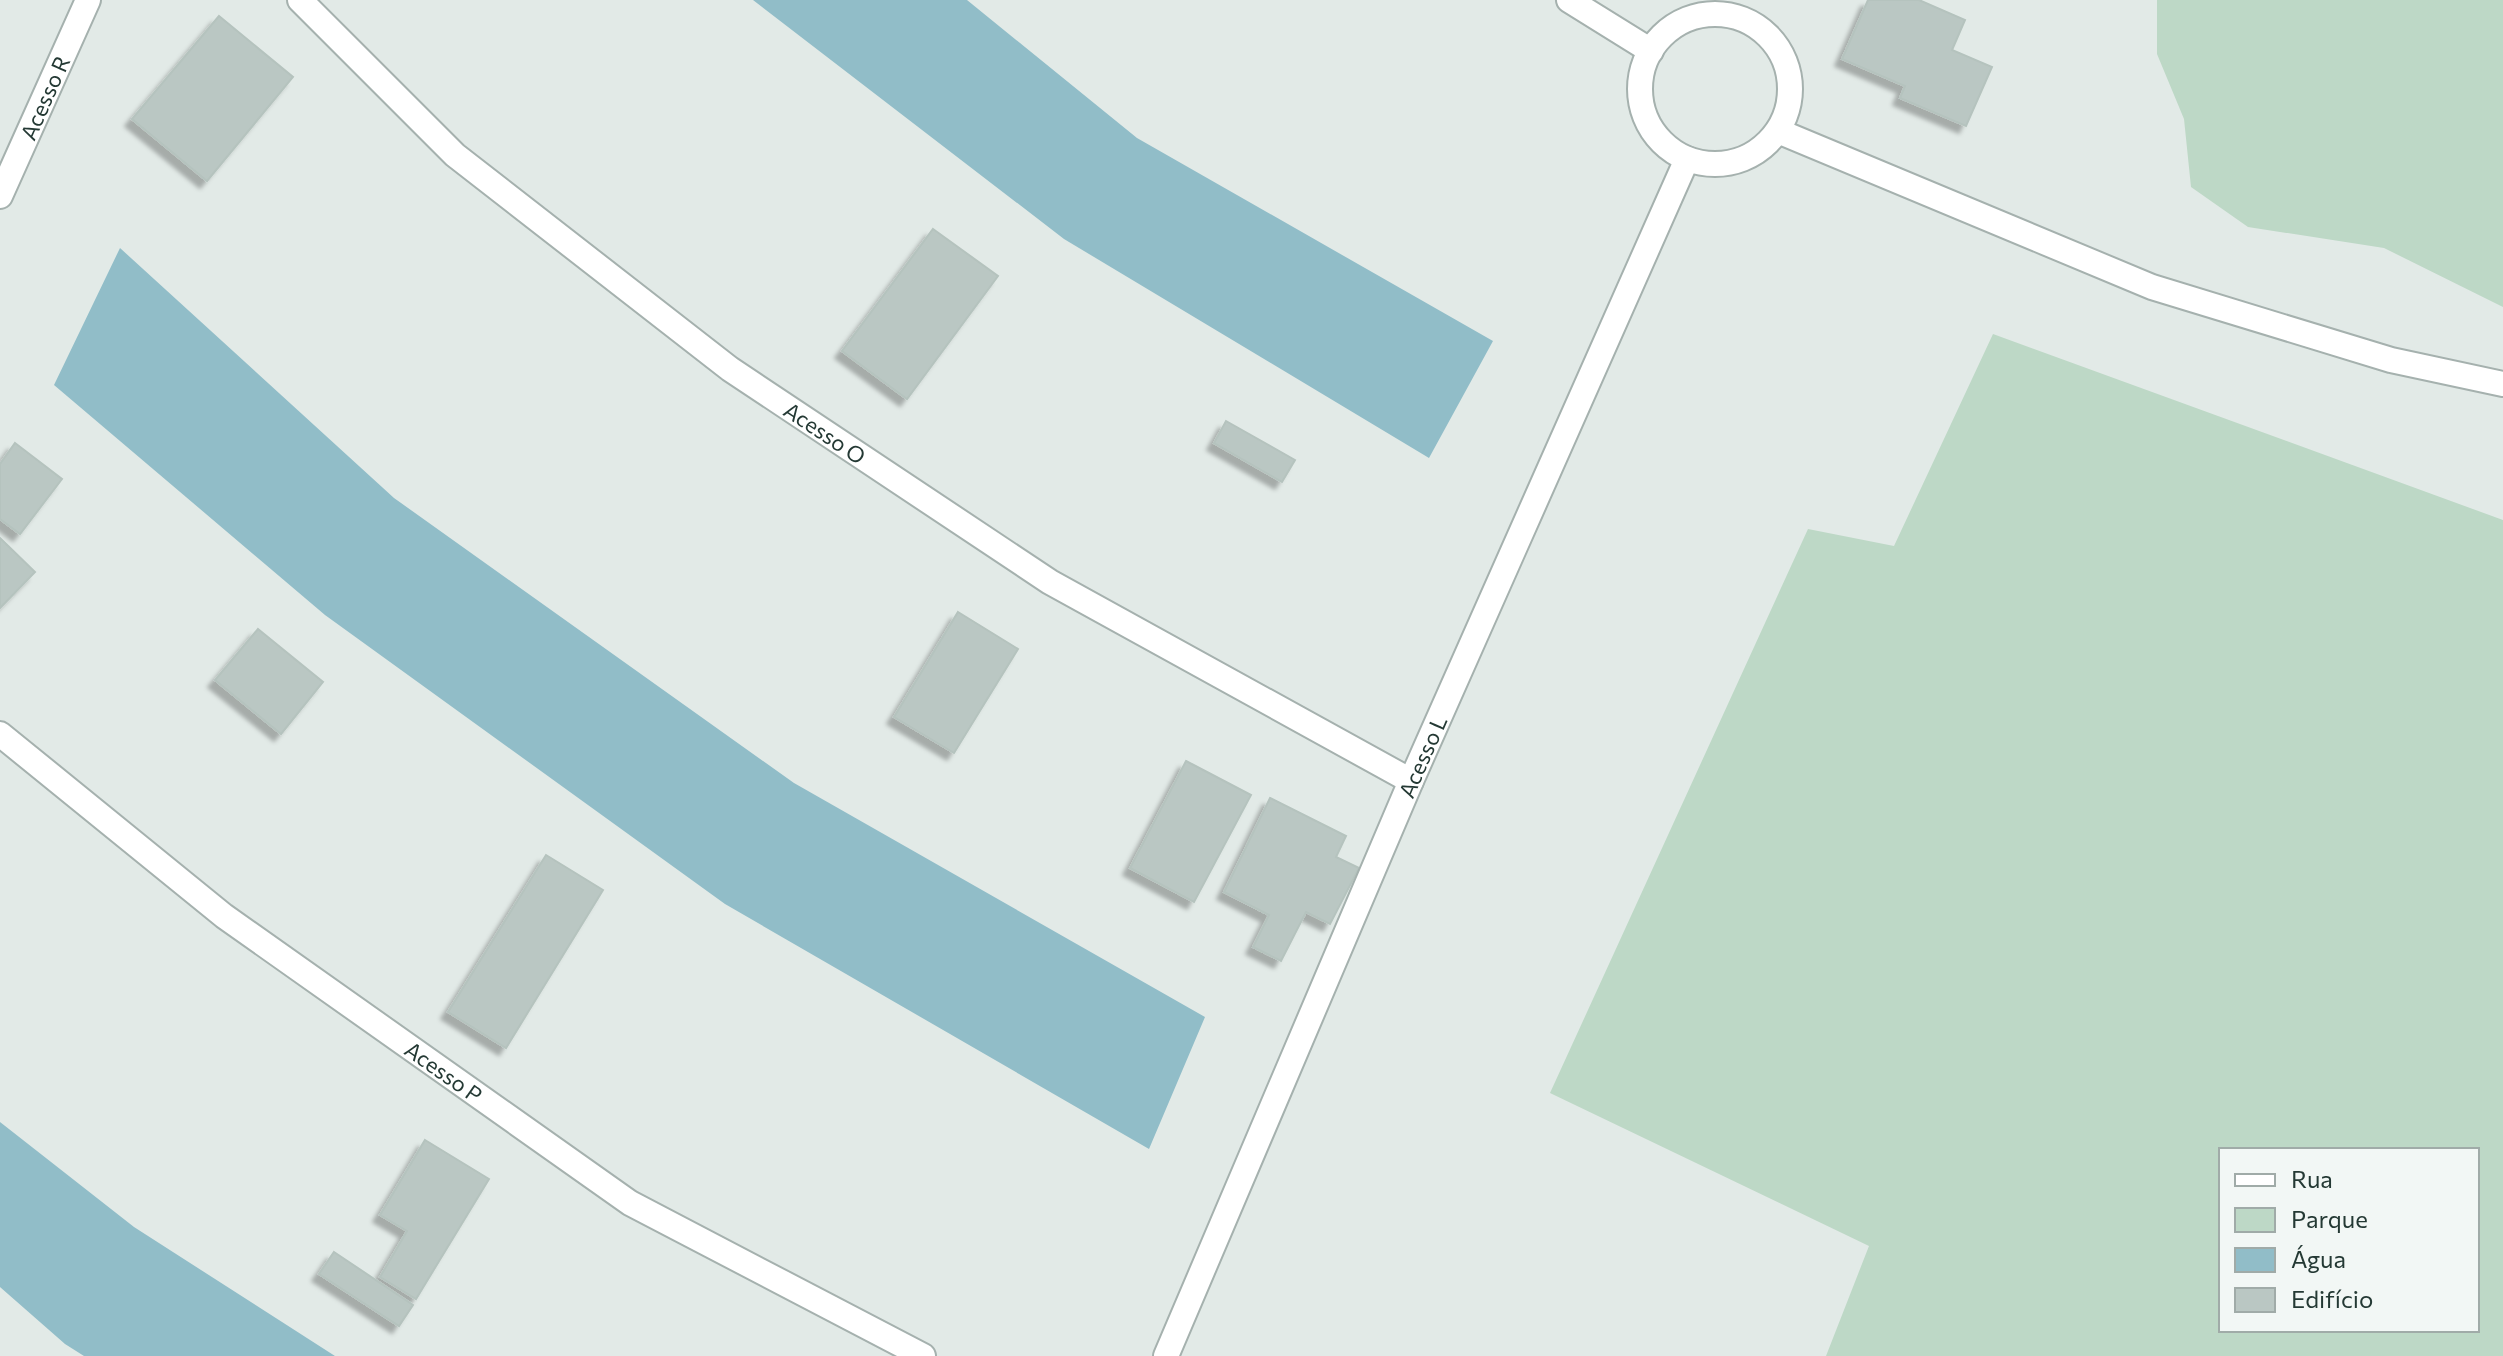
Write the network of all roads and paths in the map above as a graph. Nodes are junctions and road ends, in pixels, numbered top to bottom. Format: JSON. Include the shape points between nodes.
{"nodes":[{"id":1,"x":88,"y":0,"type":"edge"},
{"id":2,"x":300,"y":0,"type":"edge"},
{"id":3,"x":1569,"y":0,"type":"edge"},
{"id":4,"x":1753,"y":11,"type":"edge"},
{"id":5,"x":1651,"y":51,"type":"junction"},
{"id":6,"x":1778,"y":131,"type":"junction"},
{"id":7,"x":1687,"y":159,"type":"junction"},
{"id":8,"x":0,"y":196,"type":"edge"},
{"id":9,"x":2503,"y":384,"type":"edge"},
{"id":10,"x":0,"y":734,"type":"edge"},
{"id":11,"x":1411,"y":781,"type":"junction"},
{"id":12,"x":923,"y":1356,"type":"edge"},
{"id":13,"x":1166,"y":1356,"type":"edge"}],
"edges":[{"from":1,"to":8,"type":"street","name":"Acesso R"},
{"from":2,"to":11,"type":"street","name":"Acesso O","via":[[455,155],[730,369],[1050,582]]},
{"from":3,"to":5,"type":"street"},
{"from":4,"to":5,"type":"street","via":[[1683,21]]},
{"from":4,"to":6,"type":"street","via":[[1784,57],[1791,82],[1789,108]]},
{"from":5,"to":7,"type":"street","via":[[1641,75],[1649,125],[1664,145]]},
{"from":6,"to":7,"type":"street","via":[[1760,150],[1737,161],[1712,165]]},
{"from":6,"to":9,"type":"street","via":[[2152,287],[2391,360]]},
{"from":7,"to":11,"type":"street","name":"Acesso L"},
{"from":10,"to":12,"type":"street","name":"Acesso P","via":[[224,916],[630,1203]]},
{"from":11,"to":13,"type":"street","name":"Acesso L"}]}
